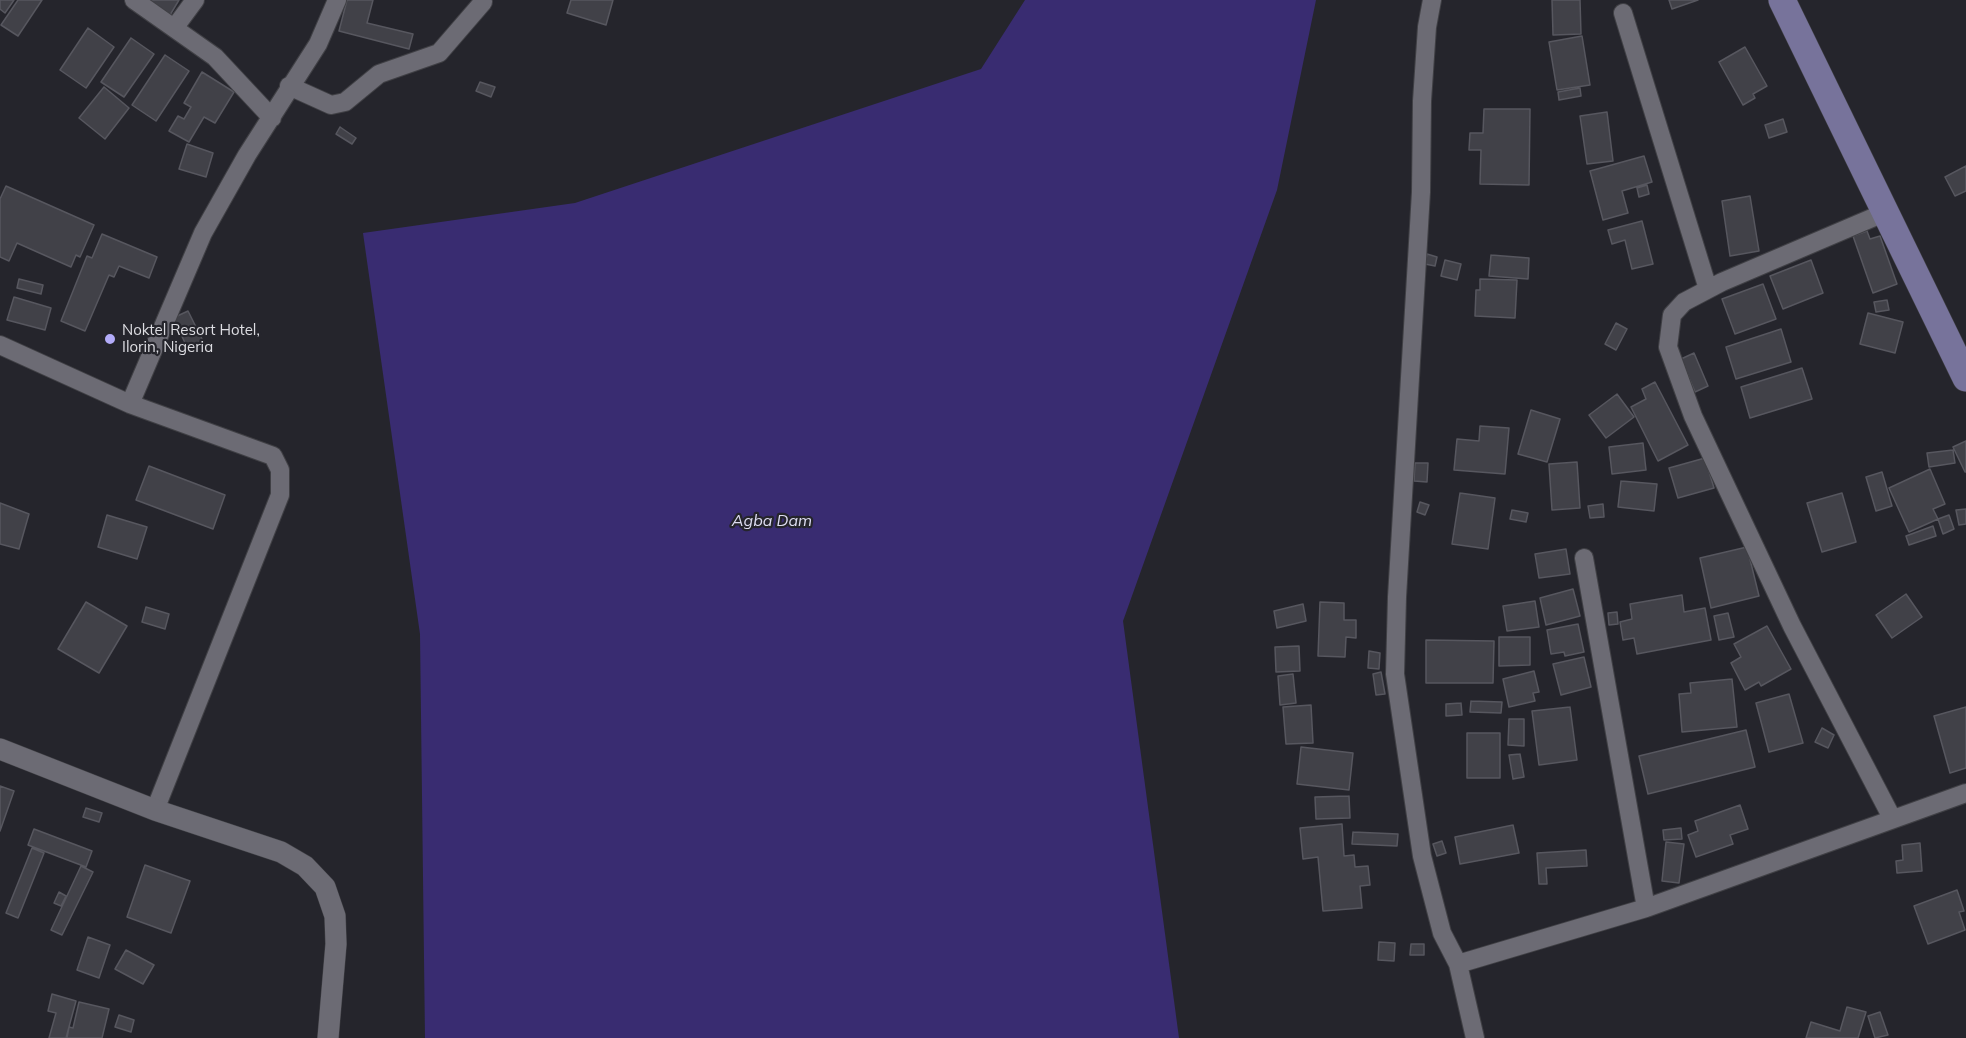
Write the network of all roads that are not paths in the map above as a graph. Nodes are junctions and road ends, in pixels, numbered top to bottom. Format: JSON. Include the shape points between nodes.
{"nodes":[{"id":1,"x":134,"y":0,"type":"edge"},
{"id":2,"x":195,"y":0,"type":"edge"},
{"id":3,"x":337,"y":0,"type":"edge"},
{"id":4,"x":1432,"y":0,"type":"edge"},
{"id":5,"x":1782,"y":0,"type":"edge"},
{"id":6,"x":483,"y":2,"type":"dead end"},
{"id":7,"x":1623,"y":13,"type":"dead end"},
{"id":8,"x":175,"y":27,"type":"junction"},
{"id":9,"x":289,"y":86,"type":"junction"},
{"id":10,"x":272,"y":118,"type":"junction"},
{"id":11,"x":1886,"y":212,"type":"junction"},
{"id":12,"x":1708,"y":289,"type":"junction"},
{"id":13,"x":0,"y":345,"type":"edge"},
{"id":14,"x":1966,"y":378,"type":"edge"},
{"id":15,"x":130,"y":404,"type":"junction"},
{"id":16,"x":1584,"y":558,"type":"dead end"},
{"id":17,"x":0,"y":749,"type":"edge"},
{"id":18,"x":1966,"y":793,"type":"edge"},
{"id":19,"x":155,"y":810,"type":"junction"},
{"id":20,"x":1892,"y":818,"type":"junction"},
{"id":21,"x":1646,"y":908,"type":"junction"},
{"id":22,"x":1458,"y":964,"type":"junction"},
{"id":23,"x":328,"y":1038,"type":"edge"},
{"id":24,"x":1475,"y":1038,"type":"edge"}],
"edges":[{"from":1,"to":8,"type":"street"},
{"from":2,"to":8,"type":"street"},
{"from":3,"to":9,"type":"street","via":[[318,44]]},
{"from":4,"to":22,"type":"street","via":[[1422,101],[1421,192],[1396,597],[1395,674],[1422,856],[1442,933]]},
{"from":5,"to":11,"type":"main road"},
{"from":6,"to":9,"type":"street","via":[[439,53],[379,74],[345,102],[331,105]]},
{"from":7,"to":12,"type":"street"},
{"from":8,"to":10,"type":"street","via":[[231,71]]},
{"from":9,"to":10,"type":"street"},
{"from":10,"to":15,"type":"street","via":[[203,232]]},
{"from":11,"to":12,"type":"street"},
{"from":11,"to":14,"type":"main road"},
{"from":12,"to":20,"type":"street","via":[[1684,302],[1672,315],[1668,347],[1693,416],[1792,626]]},
{"from":13,"to":15,"type":"street"},
{"from":15,"to":19,"type":"street","via":[[273,456],[280,470],[280,495]]},
{"from":16,"to":21,"type":"street"},
{"from":17,"to":19,"type":"street"},
{"from":18,"to":20,"type":"street"},
{"from":19,"to":23,"type":"street","via":[[281,852],[305,866],[325,887],[335,916],[336,944]]},
{"from":20,"to":21,"type":"street"},
{"from":21,"to":22,"type":"street"},
{"from":22,"to":24,"type":"street"}]}
